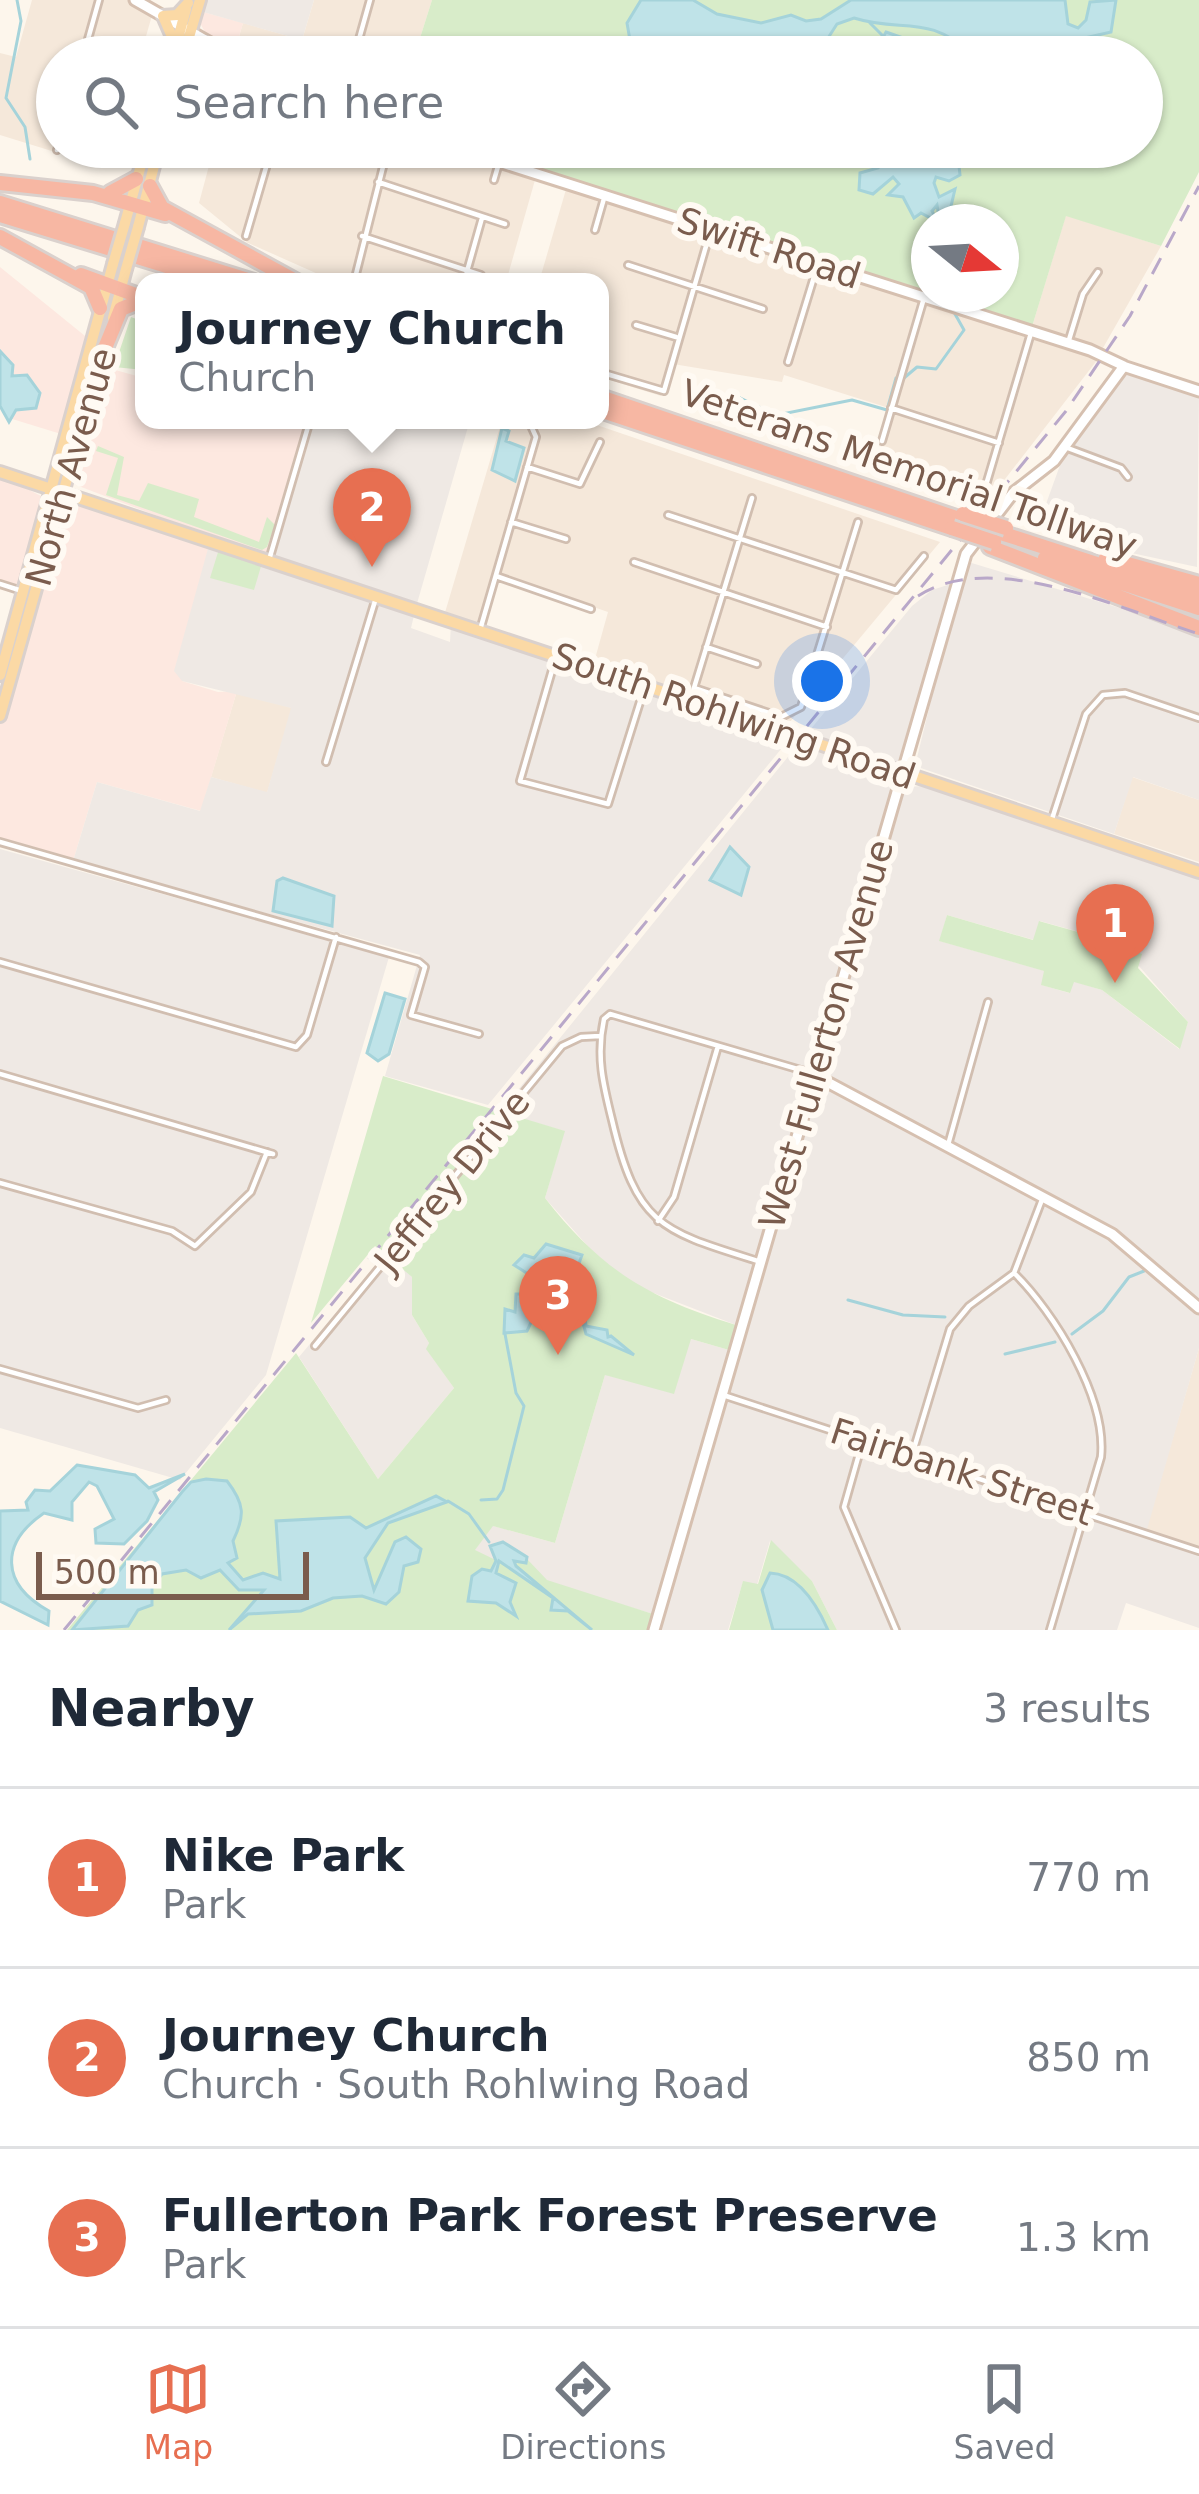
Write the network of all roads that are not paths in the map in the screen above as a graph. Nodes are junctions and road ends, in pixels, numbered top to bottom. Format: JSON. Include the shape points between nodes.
{"nodes":[{"id":1,"x":99,"y":0,"type":"edge"},
{"id":2,"x":134,"y":0,"type":"edge"},
{"id":3,"x":370,"y":0,"type":"edge"},
{"id":4,"x":192,"y":1,"type":"edge"},
{"id":5,"x":163,"y":16,"type":"junction"},
{"id":6,"x":186,"y":29,"type":"junction"},
{"id":7,"x":89,"y":36,"type":"edge"},
{"id":8,"x":171,"y":36,"type":"edge"},
{"id":9,"x":184,"y":36,"type":"edge"},
{"id":10,"x":197,"y":36,"type":"edge"},
{"id":11,"x":360,"y":36,"type":"edge"},
{"id":12,"x":144,"y":168,"type":"edge"},
{"id":13,"x":149,"y":168,"type":"edge"},
{"id":14,"x":266,"y":168,"type":"edge"},
{"id":15,"x":382,"y":168,"type":"edge"},
{"id":16,"x":498,"y":168,"type":"edge"},
{"id":17,"x":519,"y":168,"type":"edge"},
{"id":18,"x":494,"y":180,"type":"dead end"},
{"id":19,"x":143,"y":182,"type":"junction"},
{"id":20,"x":378,"y":182,"type":"junction"},
{"id":21,"x":0,"y":183,"type":"edge"},
{"id":22,"x":93,"y":193,"type":"junction"},
{"id":23,"x":605,"y":195,"type":"junction"},
{"id":24,"x":0,"y":203,"type":"edge"},
{"id":25,"x":137,"y":205,"type":"junction"},
{"id":26,"x":0,"y":214,"type":"edge"},
{"id":27,"x":483,"y":216,"type":"junction"},
{"id":28,"x":176,"y":217,"type":"junction"},
{"id":29,"x":505,"y":224,"type":"dead end"},
{"id":30,"x":711,"y":229,"type":"junction"},
{"id":31,"x":595,"y":230,"type":"dead end"},
{"id":32,"x":246,"y":236,"type":"dead end"},
{"id":33,"x":362,"y":236,"type":"junction"},
{"id":34,"x":0,"y":237,"type":"edge"},
{"id":35,"x":818,"y":264,"type":"junction"},
{"id":36,"x":628,"y":265,"type":"dead end"},
{"id":37,"x":54,"y":266,"type":"junction"},
{"id":38,"x":467,"y":270,"type":"junction"},
{"id":39,"x":1098,"y":272,"type":"dead end"},
{"id":40,"x":191,"y":273,"type":"edge"},
{"id":41,"x":225,"y":273,"type":"edge"},
{"id":42,"x":279,"y":273,"type":"edge"},
{"id":43,"x":356,"y":273,"type":"edge"},
{"id":44,"x":466,"y":273,"type":"edge"},
{"id":45,"x":476,"y":273,"type":"edge"},
{"id":46,"x":695,"y":285,"type":"junction"},
{"id":47,"x":114,"y":287,"type":"junction"},
{"id":48,"x":911,"y":294,"type":"edge"},
{"id":49,"x":135,"y":295,"type":"edge"},
{"id":50,"x":135,"y":303,"type":"edge"},
{"id":51,"x":100,"y":308,"type":"junction"},
{"id":52,"x":763,"y":309,"type":"dead end"},
{"id":53,"x":920,"y":312,"type":"edge"},
{"id":54,"x":966,"y":312,"type":"edge"},
{"id":55,"x":636,"y":325,"type":"dead end"},
{"id":56,"x":1030,"y":333,"type":"junction"},
{"id":57,"x":679,"y":338,"type":"junction"},
{"id":58,"x":1068,"y":345,"type":"junction"},
{"id":59,"x":104,"y":348,"type":"junction"},
{"id":60,"x":788,"y":362,"type":"dead end"},
{"id":61,"x":1124,"y":366,"type":"junction"},
{"id":62,"x":609,"y":375,"type":"edge"},
{"id":63,"x":1199,"y":391,"type":"edge"},
{"id":64,"x":609,"y":400,"type":"edge"},
{"id":65,"x":891,"y":408,"type":"junction"},
{"id":66,"x":609,"y":413,"type":"edge"},
{"id":67,"x":307,"y":429,"type":"edge"},
{"id":68,"x":532,"y":429,"type":"edge"},
{"id":69,"x":882,"y":441,"type":"dead end"},
{"id":70,"x":600,"y":442,"type":"dead end"},
{"id":71,"x":999,"y":442,"type":"junction"},
{"id":72,"x":1065,"y":447,"type":"junction"},
{"id":73,"x":527,"y":467,"type":"junction"},
{"id":74,"x":0,"y":468,"type":"edge"},
{"id":75,"x":63,"y":468,"type":"junction"},
{"id":76,"x":921,"y":475,"type":"dead end"},
{"id":77,"x":1128,"y":477,"type":"dead end"},
{"id":78,"x":36,"y":481,"type":"junction"},
{"id":79,"x":56,"y":493,"type":"junction"},
{"id":80,"x":81,"y":496,"type":"junction"},
{"id":81,"x":752,"y":498,"type":"dead end"},
{"id":82,"x":668,"y":515,"type":"dead end"},
{"id":83,"x":511,"y":522,"type":"junction"},
{"id":84,"x":858,"y":522,"type":"dead end"},
{"id":85,"x":956,"y":524,"type":"junction"},
{"id":86,"x":738,"y":537,"type":"junction"},
{"id":87,"x":998,"y":537,"type":"junction"},
{"id":88,"x":566,"y":539,"type":"dead end"},
{"id":89,"x":924,"y":556,"type":"dead end"},
{"id":90,"x":269,"y":560,"type":"junction"},
{"id":91,"x":634,"y":562,"type":"dead end"},
{"id":92,"x":843,"y":572,"type":"junction"},
{"id":93,"x":496,"y":576,"type":"junction"},
{"id":94,"x":0,"y":584,"type":"edge"},
{"id":95,"x":1199,"y":584,"type":"edge"},
{"id":96,"x":721,"y":592,"type":"junction"},
{"id":97,"x":28,"y":595,"type":"junction"},
{"id":98,"x":378,"y":596,"type":"junction"},
{"id":99,"x":1199,"y":598,"type":"edge"},
{"id":100,"x":1199,"y":608,"type":"edge"},
{"id":101,"x":591,"y":609,"type":"dead end"},
{"id":102,"x":827,"y":627,"type":"junction"},
{"id":103,"x":1199,"y":628,"type":"edge"},
{"id":104,"x":480,"y":630,"type":"junction"},
{"id":105,"x":706,"y":646,"type":"junction"},
{"id":106,"x":556,"y":656,"type":"junction"},
{"id":107,"x":757,"y":664,"type":"dead end"},
{"id":108,"x":0,"y":675,"type":"edge"},
{"id":109,"x":645,"y":686,"type":"junction"},
{"id":110,"x":694,"y":688,"type":"junction"},
{"id":111,"x":690,"y":701,"type":"junction"},
{"id":112,"x":0,"y":716,"type":"edge"},
{"id":113,"x":1199,"y":718,"type":"edge"},
{"id":114,"x":326,"y":762,"type":"dead end"},
{"id":115,"x":901,"y":772,"type":"junction"},
{"id":116,"x":1051,"y":822,"type":"junction"},
{"id":117,"x":0,"y":842,"type":"edge"},
{"id":118,"x":1199,"y":872,"type":"edge"},
{"id":119,"x":336,"y":937,"type":"junction"},
{"id":120,"x":0,"y":962,"type":"edge"},
{"id":121,"x":988,"y":1002,"type":"dead end"},
{"id":122,"x":479,"y":1034,"type":"dead end"},
{"id":123,"x":600,"y":1036,"type":"junction"},
{"id":124,"x":718,"y":1046,"type":"junction"},
{"id":125,"x":0,"y":1074,"type":"edge"},
{"id":126,"x":814,"y":1075,"type":"junction"},
{"id":127,"x":948,"y":1145,"type":"junction"},
{"id":128,"x":0,"y":1183,"type":"edge"},
{"id":129,"x":1043,"y":1197,"type":"junction"},
{"id":130,"x":658,"y":1221,"type":"junction"},
{"id":131,"x":761,"y":1262,"type":"junction"},
{"id":132,"x":1014,"y":1273,"type":"junction"},
{"id":133,"x":1199,"y":1308,"type":"edge"},
{"id":134,"x":315,"y":1346,"type":"dead end"},
{"id":135,"x":0,"y":1369,"type":"edge"},
{"id":136,"x":723,"y":1394,"type":"junction"},
{"id":137,"x":166,"y":1400,"type":"dead end"},
{"id":138,"x":862,"y":1440,"type":"junction"},
{"id":139,"x":911,"y":1455,"type":"junction"},
{"id":140,"x":1084,"y":1511,"type":"junction"},
{"id":141,"x":1199,"y":1551,"type":"edge"},
{"id":142,"x":654,"y":1630,"type":"edge"},
{"id":143,"x":896,"y":1630,"type":"edge"},
{"id":144,"x":1050,"y":1630,"type":"edge"}],
"edges":[{"from":1,"to":7,"type":"street"},
{"from":2,"to":5,"type":"street"},
{"from":3,"to":11,"type":"street"},
{"from":4,"to":5,"type":"main road"},
{"from":4,"to":6,"type":"main road"},
{"from":5,"to":6,"type":"street"},
{"from":5,"to":8,"type":"main road"},
{"from":6,"to":9,"type":"main road"},
{"from":6,"to":10,"type":"street"},
{"from":12,"to":19,"type":"main road","name":"North Avenue"},
{"from":13,"to":19,"type":"main road","name":"North Avenue"},
{"from":14,"to":32,"type":"street"},
{"from":15,"to":20,"type":"street"},
{"from":16,"to":18,"type":"street"},
{"from":17,"to":23,"type":"street","name":"Swift Road"},
{"from":19,"to":22,"type":"highway"},
{"from":19,"to":25,"type":"main road","name":"North Avenue"},
{"from":19,"to":28,"type":"highway"},
{"from":20,"to":27,"type":"street"},
{"from":20,"to":33,"type":"street"},
{"from":21,"to":22,"type":"highway"},
{"from":22,"to":25,"type":"highway"},
{"from":23,"to":30,"type":"street","name":"Swift Road"},
{"from":23,"to":31,"type":"street"},
{"from":24,"to":41,"type":"highway"},
{"from":25,"to":28,"type":"highway"},
{"from":25,"to":47,"type":"main road","name":"North Avenue","bridge":true,"via":[[138,227]]},
{"from":25,"to":47,"type":"main road","name":"North Avenue","bridge":true,"via":[[112,265]]},
{"from":26,"to":40,"type":"highway"},
{"from":27,"to":29,"type":"street"},
{"from":27,"to":38,"type":"street"},
{"from":28,"to":42,"type":"highway"},
{"from":30,"to":35,"type":"street","name":"Swift Road"},
{"from":30,"to":46,"type":"street"},
{"from":33,"to":38,"type":"street"},
{"from":33,"to":43,"type":"street"},
{"from":34,"to":37,"type":"highway"},
{"from":35,"to":48,"type":"street","name":"Swift Road"},
{"from":35,"to":60,"type":"street"},
{"from":36,"to":46,"type":"street"},
{"from":37,"to":47,"type":"highway"},
{"from":37,"to":51,"type":"highway","via":[[91,287]]},
{"from":38,"to":44,"type":"street"},
{"from":38,"to":45,"type":"street"},
{"from":39,"to":58,"type":"street"},
{"from":46,"to":52,"type":"street"},
{"from":46,"to":57,"type":"street"},
{"from":47,"to":49,"type":"highway"},
{"from":47,"to":51,"type":"main road","name":"North Avenue"},
{"from":47,"to":59,"type":"main road","name":"North Avenue"},
{"from":50,"to":59,"type":"highway","via":[[121,309]]},
{"from":51,"to":75,"type":"main road","name":"North Avenue"},
{"from":53,"to":65,"type":"street"},
{"from":54,"to":56,"type":"street","name":"Swift Road"},
{"from":55,"to":57,"type":"street"},
{"from":56,"to":58,"type":"street","name":"Swift Road"},
{"from":56,"to":71,"type":"street"},
{"from":57,"to":62,"type":"street","via":[[664,391]]},
{"from":58,"to":61,"type":"street","name":"Swift Road"},
{"from":59,"to":75,"type":"main road","name":"North Avenue"},
{"from":61,"to":63,"type":"street","name":"Swift Road"},
{"from":61,"to":72,"type":"street","name":"West Fullerton Avenue"},
{"from":64,"to":85,"type":"highway","name":"Veterans Memorial Tollway"},
{"from":65,"to":69,"type":"street"},
{"from":65,"to":71,"type":"street"},
{"from":66,"to":85,"type":"highway","name":"Veterans Memorial Tollway"},
{"from":67,"to":90,"type":"street"},
{"from":68,"to":73,"type":"street"},
{"from":70,"to":73,"type":"street","via":[[580,484]]},
{"from":71,"to":76,"type":"street","via":[[978,493]]},
{"from":72,"to":77,"type":"street"},
{"from":72,"to":115,"type":"street","name":"West Fullerton Avenue","via":[[1013,494],[963,562]]},
{"from":73,"to":83,"type":"street"},
{"from":74,"to":78,"type":"main road","name":"South Rohlwing Road"},
{"from":75,"to":78,"type":"main road"},
{"from":75,"to":79,"type":"main road","name":"North Avenue"},
{"from":75,"to":80,"type":"main road"},
{"from":78,"to":79,"type":"main road","name":"South Rohlwing Road"},
{"from":79,"to":80,"type":"main road"},
{"from":79,"to":80,"type":"main road","name":"South Rohlwing Road"},
{"from":79,"to":97,"type":"main road","name":"North Avenue"},
{"from":80,"to":90,"type":"main road","name":"South Rohlwing Road"},
{"from":81,"to":86,"type":"street"},
{"from":82,"to":86,"type":"street"},
{"from":83,"to":88,"type":"street"},
{"from":83,"to":93,"type":"street"},
{"from":84,"to":92,"type":"street"},
{"from":85,"to":87,"type":"highway","name":"Veterans Memorial Tollway","bridge":true},
{"from":86,"to":92,"type":"street"},
{"from":86,"to":96,"type":"street"},
{"from":87,"to":95,"type":"highway"},
{"from":87,"to":99,"type":"highway","name":"Veterans Memorial Tollway"},
{"from":87,"to":100,"type":"highway","name":"Veterans Memorial Tollway"},
{"from":87,"to":103,"type":"highway"},
{"from":89,"to":92,"type":"street","via":[[896,590]]},
{"from":90,"to":98,"type":"main road","name":"South Rohlwing Road"},
{"from":91,"to":96,"type":"street"},
{"from":92,"to":102,"type":"street"},
{"from":93,"to":101,"type":"street"},
{"from":93,"to":104,"type":"street"},
{"from":94,"to":97,"type":"street"},
{"from":96,"to":102,"type":"street"},
{"from":96,"to":105,"type":"street"},
{"from":97,"to":108,"type":"main road","name":"North Avenue"},
{"from":97,"to":112,"type":"main road","name":"North Avenue"},
{"from":98,"to":104,"type":"main road","name":"South Rohlwing Road"},
{"from":98,"to":114,"type":"street"},
{"from":102,"to":110,"type":"street","via":[[807,696],[792,716]]},
{"from":104,"to":106,"type":"main road","name":"South Rohlwing Road"},
{"from":105,"to":107,"type":"street"},
{"from":105,"to":110,"type":"street"},
{"from":106,"to":109,"type":"main road","name":"South Rohlwing Road"},
{"from":106,"to":109,"type":"street","via":[[520,781],[608,804]]},
{"from":109,"to":111,"type":"main road","name":"South Rohlwing Road"},
{"from":110,"to":111,"type":"street"},
{"from":111,"to":115,"type":"main road","name":"South Rohlwing Road","bridge":true},
{"from":113,"to":116,"type":"street","via":[[1125,693],[1099,698],[1086,714]]},
{"from":115,"to":116,"type":"main road","name":"South Rohlwing Road"},
{"from":115,"to":126,"type":"street","name":"West Fullerton Avenue"},
{"from":116,"to":118,"type":"main road","name":"South Rohlwing Road"},
{"from":117,"to":119,"type":"street"},
{"from":119,"to":120,"type":"street","via":[[308,1035],[296,1047]]},
{"from":119,"to":122,"type":"street","via":[[425,967],[411,1015]]},
{"from":121,"to":127,"type":"street"},
{"from":123,"to":124,"type":"street","via":[[610,1014]]},
{"from":123,"to":130,"type":"street","via":[[599,1066],[625,1175]]},
{"from":123,"to":134,"type":"street","name":"Jeffrey Drive","via":[[562,1046]]},
{"from":124,"to":126,"type":"street"},
{"from":124,"to":130,"type":"street","via":[[674,1197]]},
{"from":125,"to":128,"type":"street","via":[[270,1153],[250,1192],[195,1246],[184,1235]]},
{"from":126,"to":127,"type":"street"},
{"from":126,"to":131,"type":"street","name":"West Fullerton Avenue"},
{"from":127,"to":129,"type":"street"},
{"from":129,"to":132,"type":"street"},
{"from":129,"to":133,"type":"street","via":[[1112,1234]]},
{"from":130,"to":131,"type":"street","via":[[686,1239]]},
{"from":131,"to":136,"type":"street","name":"West Fullerton Avenue"},
{"from":132,"to":139,"type":"street","via":[[950,1329]]},
{"from":132,"to":140,"type":"street","via":[[1056,1322],[1100,1424],[1102,1455]]},
{"from":135,"to":137,"type":"street","via":[[137,1408]]},
{"from":136,"to":138,"type":"street","name":"Fairbank Street"},
{"from":136,"to":142,"type":"street","name":"West Fullerton Avenue"},
{"from":138,"to":139,"type":"street","name":"Fairbank Street"},
{"from":138,"to":143,"type":"street","via":[[844,1507]]},
{"from":139,"to":140,"type":"street","name":"Fairbank Street"},
{"from":140,"to":141,"type":"street","name":"Fairbank Street"},
{"from":140,"to":144,"type":"street"}]}
